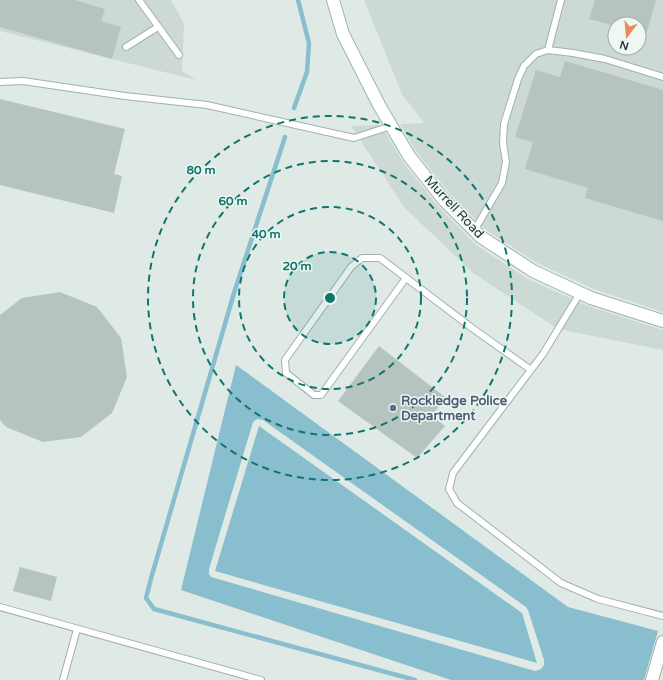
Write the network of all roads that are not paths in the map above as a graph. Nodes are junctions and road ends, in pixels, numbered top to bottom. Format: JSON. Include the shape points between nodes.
{"nodes":[{"id":1,"x":139,"y":0,"type":"edge"},
{"id":2,"x":333,"y":0,"type":"edge"},
{"id":3,"x":561,"y":0,"type":"edge"},
{"id":4,"x":158,"y":27,"type":"junction"},
{"id":5,"x":126,"y":47,"type":"dead end"},
{"id":6,"x":548,"y":50,"type":"junction"},
{"id":7,"x":178,"y":55,"type":"dead end"},
{"id":8,"x":663,"y":77,"type":"edge"},
{"id":9,"x":0,"y":82,"type":"edge"},
{"id":10,"x":391,"y":126,"type":"junction"},
{"id":11,"x":474,"y":230,"type":"junction"},
{"id":12,"x":406,"y":278,"type":"junction"},
{"id":13,"x":580,"y":293,"type":"junction"},
{"id":14,"x":663,"y":321,"type":"edge"},
{"id":15,"x":531,"y":370,"type":"junction"},
{"id":16,"x":0,"y":607,"type":"edge"},
{"id":17,"x":663,"y":616,"type":"edge"},
{"id":18,"x":77,"y":629,"type":"junction"},
{"id":19,"x":663,"y":642,"type":"edge"},
{"id":20,"x":63,"y":680,"type":"edge"},
{"id":21,"x":261,"y":680,"type":"edge"},
{"id":22,"x":652,"y":680,"type":"edge"}],
"edges":[{"from":1,"to":4,"type":"lane"},
{"from":2,"to":10,"type":"street","name":"Murrell Road","via":[[343,34]]},
{"from":3,"to":6,"type":"lane"},
{"from":4,"to":5,"type":"lane"},
{"from":4,"to":7,"type":"lane"},
{"from":6,"to":8,"type":"lane","via":[[605,59]]},
{"from":6,"to":11,"type":"lane","via":[[532,57],[518,79],[504,124],[506,162],[502,183]]},
{"from":9,"to":10,"type":"lane","via":[[23,81],[206,105],[354,138]]},
{"from":10,"to":11,"type":"street","name":"Murrell Road","via":[[409,156],[428,180]]},
{"from":11,"to":13,"type":"street","name":"Murrell Road","via":[[533,271]]},
{"from":12,"to":12,"type":"lane","via":[[380,258],[362,258],[351,267],[285,360],[286,373],[314,395],[321,395]]},
{"from":12,"to":15,"type":"lane"},
{"from":13,"to":14,"type":"street","name":"Murrell Road"},
{"from":13,"to":15,"type":"lane"},
{"from":15,"to":17,"type":"lane","via":[[453,473],[449,489],[457,503],[561,583],[598,599]]},
{"from":16,"to":18,"type":"lane"},
{"from":18,"to":20,"type":"lane"},
{"from":18,"to":21,"type":"lane"},
{"from":19,"to":22,"type":"street"}]}
